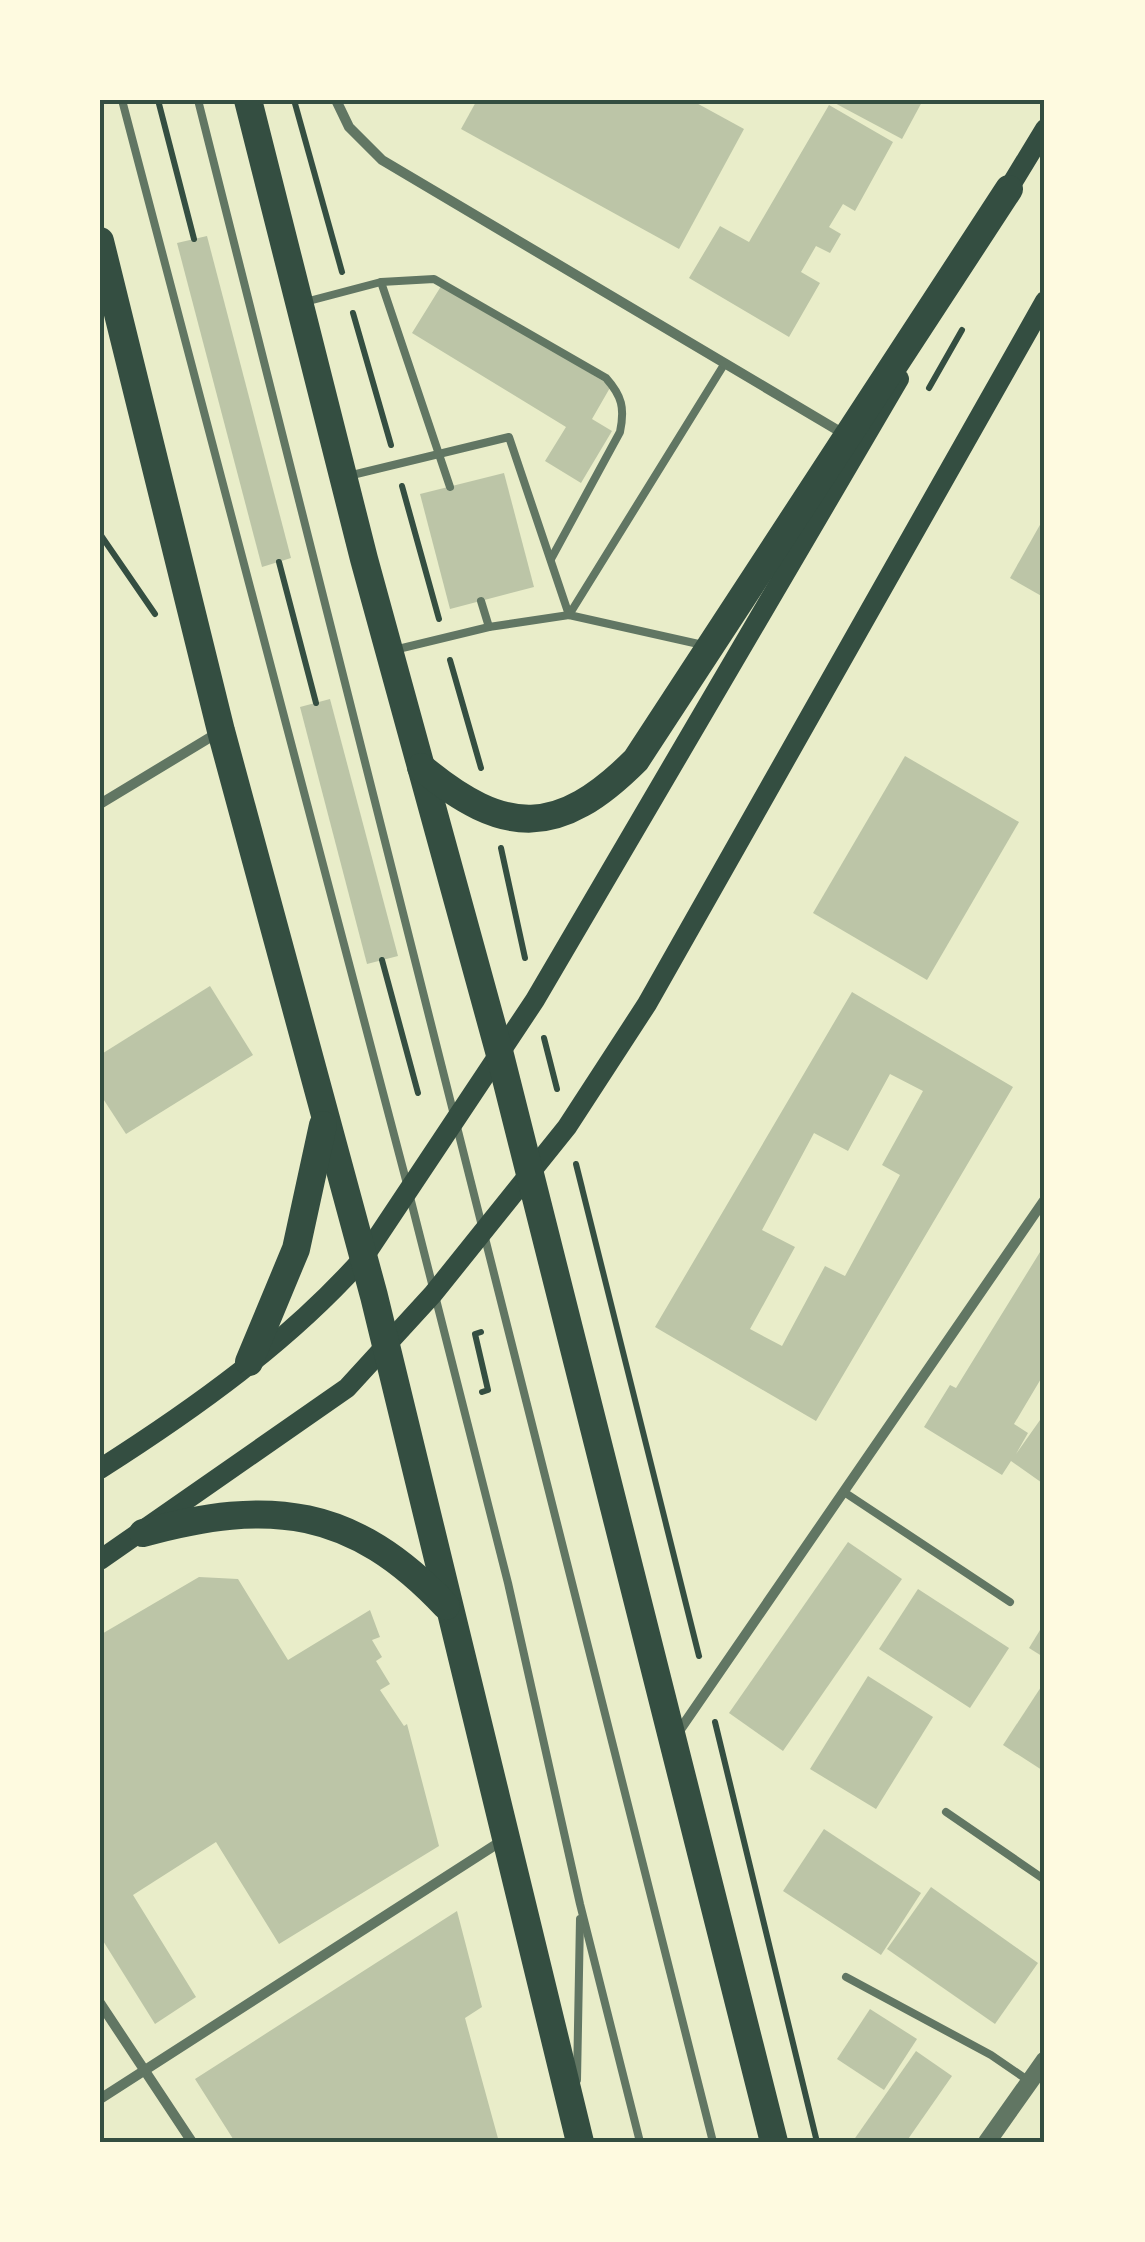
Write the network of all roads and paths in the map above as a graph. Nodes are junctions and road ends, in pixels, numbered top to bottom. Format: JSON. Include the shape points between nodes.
{"nodes":[{"id":1,"x":122,"y":100,"type":"edge"},
{"id":2,"x":158,"y":100,"type":"edge"},
{"id":3,"x":198,"y":100,"type":"edge"},
{"id":4,"x":248,"y":100,"type":"edge"},
{"id":5,"x":336,"y":104,"type":"edge"},
{"id":6,"x":1045,"y":129,"type":"edge"},
{"id":7,"x":1009,"y":189,"type":"junction"},
{"id":8,"x":194,"y":239,"type":"dead end"},
{"id":9,"x":100,"y":242,"type":"edge"},
{"id":10,"x":381,"y":282,"type":"junction"},
{"id":11,"x":1045,"y":301,"type":"edge"},
{"id":12,"x":300,"y":303,"type":"junction"},
{"id":13,"x":724,"y":364,"type":"junction"},
{"id":14,"x":844,"y":435,"type":"junction"},
{"id":15,"x":440,"y":453,"type":"junction"},
{"id":16,"x":344,"y":477,"type":"junction"},
{"id":17,"x":450,"y":486,"type":"dead end"},
{"id":18,"x":100,"y":534,"type":"edge"},
{"id":19,"x":552,"y":559,"type":"junction"},
{"id":20,"x":278,"y":562,"type":"dead end"},
{"id":21,"x":481,"y":602,"type":"dead end"},
{"id":22,"x":154,"y":614,"type":"dead end"},
{"id":23,"x":570,"y":615,"type":"junction"},
{"id":24,"x":489,"y":627,"type":"junction"},
{"id":25,"x":708,"y":646,"type":"junction"},
{"id":26,"x":390,"y":651,"type":"junction"},
{"id":27,"x":316,"y":703,"type":"dead end"},
{"id":28,"x":222,"y":731,"type":"junction"},
{"id":29,"x":421,"y":767,"type":"junction"},
{"id":30,"x":100,"y":804,"type":"edge"},
{"id":31,"x":382,"y":960,"type":"dead end"},
{"id":32,"x":499,"y":1051,"type":"junction"},
{"id":33,"x":428,"y":1077,"type":"dead end"},
{"id":34,"x":418,"y":1093,"type":"junction"},
{"id":35,"x":411,"y":1102,"type":"dead end"},
{"id":36,"x":325,"y":1113,"type":"junction"},
{"id":37,"x":456,"y":1117,"type":"junction"},
{"id":38,"x":528,"y":1176,"type":"junction"},
{"id":39,"x":408,"y":1189,"type":"junction"},
{"id":40,"x":1045,"y":1200,"type":"edge"},
{"id":41,"x":484,"y":1229,"type":"junction"},
{"id":42,"x":364,"y":1257,"type":"junction"},
{"id":43,"x":433,"y":1294,"type":"junction"},
{"id":44,"x":481,"y":1332,"type":"dead end"},
{"id":45,"x":386,"y":1349,"type":"junction"},
{"id":46,"x":250,"y":1362,"type":"junction"},
{"id":47,"x":481,"y":1392,"type":"dead end"},
{"id":48,"x":100,"y":1468,"type":"edge"},
{"id":49,"x":844,"y":1492,"type":"junction"},
{"id":50,"x":143,"y":1532,"type":"junction"},
{"id":51,"x":100,"y":1560,"type":"edge"},
{"id":52,"x":1010,"y":1602,"type":"dead end"},
{"id":53,"x":447,"y":1608,"type":"junction"},
{"id":54,"x":675,"y":1737,"type":"junction"},
{"id":55,"x":946,"y":1812,"type":"dead end"},
{"id":56,"x":504,"y":1840,"type":"junction"},
{"id":57,"x":1045,"y":1880,"type":"edge"},
{"id":58,"x":580,"y":1904,"type":"junction"},
{"id":59,"x":846,"y":1977,"type":"dead end"},
{"id":60,"x":100,"y":2002,"type":"edge"},
{"id":61,"x":1045,"y":2060,"type":"edge"},
{"id":62,"x":146,"y":2070,"type":"junction"},
{"id":63,"x":1030,"y":2082,"type":"junction"},
{"id":64,"x":100,"y":2098,"type":"edge"},
{"id":65,"x":578,"y":2135,"type":"edge"},
{"id":66,"x":192,"y":2142,"type":"edge"},
{"id":67,"x":640,"y":2142,"type":"edge"},
{"id":68,"x":713,"y":2142,"type":"edge"},
{"id":69,"x":774,"y":2142,"type":"edge"},
{"id":70,"x":988,"y":2142,"type":"edge"}],
"edges":[{"from":1,"to":39,"type":"lane"},
{"from":2,"to":8,"type":"path"},
{"from":3,"to":37,"type":"lane"},
{"from":4,"to":12,"type":"highway"},
{"from":5,"to":13,"type":"street","via":[[382,160]]},
{"from":6,"to":7,"type":"main road"},
{"from":7,"to":14,"type":"highway"},
{"from":7,"to":32,"type":"main road","via":[[768,609]]},
{"from":9,"to":28,"type":"highway"},
{"from":10,"to":12,"type":"lane"},
{"from":10,"to":15,"type":"lane"},
{"from":10,"to":19,"type":"lane","via":[[420,278],[450,284],[606,378],[620,393],[620,432]]},
{"from":11,"to":38,"type":"main road","via":[[647,1004]]},
{"from":12,"to":16,"type":"highway"},
{"from":13,"to":14,"type":"street"},
{"from":13,"to":23,"type":"lane"},
{"from":14,"to":25,"type":"highway"},
{"from":15,"to":16,"type":"lane"},
{"from":15,"to":17,"type":"lane"},
{"from":15,"to":19,"type":"lane","via":[[503,436],[514,441]]},
{"from":16,"to":26,"type":"highway"},
{"from":18,"to":22,"type":"path"},
{"from":19,"to":23,"type":"lane"},
{"from":20,"to":27,"type":"path"},
{"from":21,"to":24,"type":"lane"},
{"from":23,"to":24,"type":"lane"},
{"from":23,"to":25,"type":"lane"},
{"from":24,"to":26,"type":"lane"},
{"from":25,"to":29,"type":"highway","via":[[636,760],[578,808],[538,818],[494,814]]},
{"from":26,"to":29,"type":"highway"},
{"from":28,"to":30,"type":"street"},
{"from":28,"to":36,"type":"highway"},
{"from":29,"to":32,"type":"highway"},
{"from":31,"to":34,"type":"path"},
{"from":32,"to":37,"type":"main road"},
{"from":32,"to":38,"type":"highway"},
{"from":33,"to":34,"type":"path"},
{"from":34,"to":35,"type":"path"},
{"from":36,"to":42,"type":"highway"},
{"from":36,"to":46,"type":"highway","via":[[296,1250]]},
{"from":37,"to":39,"type":"main road"},
{"from":37,"to":41,"type":"lane"},
{"from":38,"to":41,"type":"main road"},
{"from":38,"to":54,"type":"highway"},
{"from":39,"to":42,"type":"main road"},
{"from":39,"to":43,"type":"lane"},
{"from":40,"to":49,"type":"street"},
{"from":41,"to":43,"type":"main road"},
{"from":41,"to":68,"type":"lane"},
{"from":42,"to":45,"type":"highway"},
{"from":42,"to":46,"type":"main road"},
{"from":43,"to":45,"type":"main road"},
{"from":43,"to":58,"type":"lane","via":[[508,1583]]},
{"from":44,"to":47,"type":"path","via":[[475,1334],[488,1390]]},
{"from":45,"to":50,"type":"main road","via":[[308,1419]]},
{"from":45,"to":53,"type":"highway"},
{"from":46,"to":48,"type":"main road"},
{"from":49,"to":52,"type":"lane"},
{"from":49,"to":54,"type":"street"},
{"from":50,"to":51,"type":"main road"},
{"from":50,"to":53,"type":"highway","via":[[236,1512],[328,1524],[377,1548]]},
{"from":53,"to":56,"type":"highway"},
{"from":54,"to":69,"type":"highway"},
{"from":55,"to":57,"type":"lane"},
{"from":56,"to":62,"type":"street"},
{"from":56,"to":65,"type":"highway"},
{"from":58,"to":65,"type":"lane"},
{"from":58,"to":67,"type":"lane"},
{"from":59,"to":63,"type":"lane"},
{"from":60,"to":62,"type":"street"},
{"from":61,"to":63,"type":"street"},
{"from":62,"to":64,"type":"street"},
{"from":62,"to":66,"type":"street"},
{"from":63,"to":70,"type":"street"}]}
